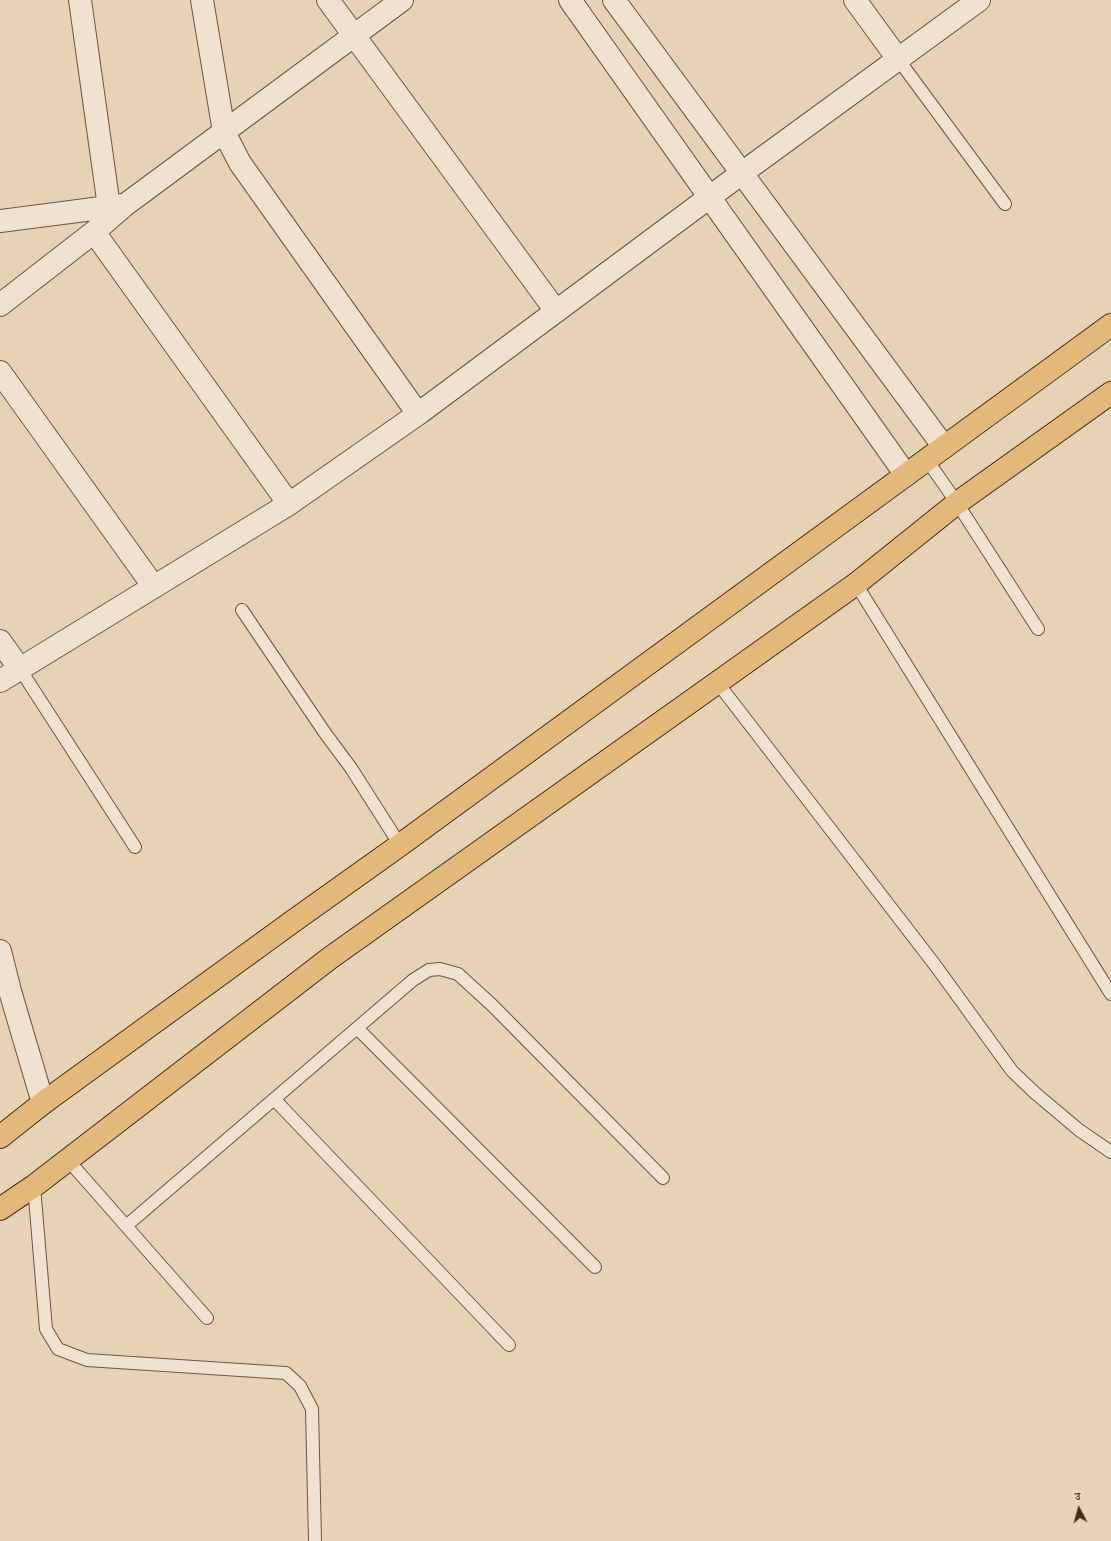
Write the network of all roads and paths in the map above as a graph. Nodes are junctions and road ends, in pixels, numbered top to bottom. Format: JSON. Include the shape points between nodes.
{"nodes":[{"id":1,"x":80,"y":0,"type":"edge"},
{"id":2,"x":202,"y":0,"type":"edge"},
{"id":3,"x":328,"y":0,"type":"edge"},
{"id":4,"x":402,"y":0,"type":"edge"},
{"id":5,"x":570,"y":0,"type":"edge"},
{"id":6,"x":614,"y":0,"type":"edge"},
{"id":7,"x":854,"y":0,"type":"edge"},
{"id":8,"x":979,"y":0,"type":"edge"},
{"id":9,"x":353,"y":36,"type":"junction"},
{"id":10,"x":898,"y":59,"type":"junction"},
{"id":11,"x":224,"y":132,"type":"junction"},
{"id":12,"x":742,"y":173,"type":"junction"},
{"id":13,"x":710,"y":198,"type":"junction"},
{"id":14,"x":1005,"y":204,"type":"dead end"},
{"id":15,"x":117,"y":206,"type":"junction"},
{"id":16,"x":0,"y":221,"type":"edge"},
{"id":17,"x":94,"y":232,"type":"junction"},
{"id":18,"x":0,"y":305,"type":"edge"},
{"id":19,"x":556,"y":312,"type":"junction"},
{"id":20,"x":1111,"y":325,"type":"edge"},
{"id":21,"x":0,"y":372,"type":"edge"},
{"id":22,"x":1111,"y":393,"type":"edge"},
{"id":23,"x":418,"y":414,"type":"junction"},
{"id":24,"x":944,"y":447,"type":"junction"},
{"id":25,"x":927,"y":460,"type":"junction"},
{"id":26,"x":906,"y":476,"type":"junction"},
{"id":27,"x":957,"y":503,"type":"junction"},
{"id":28,"x":289,"y":504,"type":"junction"},
{"id":29,"x":856,"y":584,"type":"junction"},
{"id":30,"x":154,"y":587,"type":"junction"},
{"id":31,"x":242,"y":610,"type":"dead end"},
{"id":32,"x":1038,"y":629,"type":"dead end"},
{"id":33,"x":0,"y":641,"type":"edge"},
{"id":34,"x":20,"y":669,"type":"junction"},
{"id":35,"x":0,"y":681,"type":"edge"},
{"id":36,"x":717,"y":682,"type":"junction"},
{"id":37,"x":400,"y":845,"type":"junction"},
{"id":38,"x":135,"y":847,"type":"dead end"},
{"id":39,"x":0,"y":952,"type":"edge"},
{"id":40,"x":1111,"y":994,"type":"edge"},
{"id":41,"x":356,"y":1028,"type":"junction"},
{"id":42,"x":274,"y":1099,"type":"junction"},
{"id":43,"x":43,"y":1104,"type":"junction"},
{"id":44,"x":0,"y":1137,"type":"edge"},
{"id":45,"x":1111,"y":1152,"type":"edge"},
{"id":46,"x":68,"y":1160,"type":"junction"},
{"id":47,"x":663,"y":1178,"type":"dead end"},
{"id":48,"x":34,"y":1186,"type":"junction"},
{"id":49,"x":0,"y":1209,"type":"edge"},
{"id":50,"x":126,"y":1226,"type":"junction"},
{"id":51,"x":595,"y":1267,"type":"dead end"},
{"id":52,"x":207,"y":1318,"type":"dead end"},
{"id":53,"x":509,"y":1345,"type":"dead end"},
{"id":54,"x":315,"y":1541,"type":"edge"}],
"edges":[{"from":1,"to":15,"type":"street"},
{"from":2,"to":11,"type":"street"},
{"from":3,"to":9,"type":"street"},
{"from":4,"to":9,"type":"street"},
{"from":5,"to":13,"type":"street"},
{"from":6,"to":12,"type":"street"},
{"from":7,"to":10,"type":"street"},
{"from":8,"to":10,"type":"street"},
{"from":9,"to":11,"type":"street"},
{"from":9,"to":19,"type":"street"},
{"from":10,"to":12,"type":"street"},
{"from":10,"to":14,"type":"lane"},
{"from":11,"to":15,"type":"street"},
{"from":11,"to":23,"type":"street","via":[[240,163]]},
{"from":12,"to":13,"type":"street"},
{"from":12,"to":24,"type":"street"},
{"from":13,"to":19,"type":"street"},
{"from":13,"to":26,"type":"street"},
{"from":15,"to":16,"type":"street"},
{"from":15,"to":17,"type":"street"},
{"from":17,"to":18,"type":"street"},
{"from":17,"to":28,"type":"street"},
{"from":19,"to":23,"type":"street"},
{"from":20,"to":24,"type":"main road"},
{"from":21,"to":30,"type":"street"},
{"from":22,"to":27,"type":"main road"},
{"from":23,"to":28,"type":"street"},
{"from":24,"to":25,"type":"main road"},
{"from":25,"to":26,"type":"main road"},
{"from":25,"to":27,"type":"lane"},
{"from":26,"to":37,"type":"main road"},
{"from":27,"to":29,"type":"main road"},
{"from":27,"to":32,"type":"lane"},
{"from":28,"to":30,"type":"street"},
{"from":29,"to":36,"type":"main road"},
{"from":29,"to":40,"type":"lane"},
{"from":30,"to":34,"type":"street"},
{"from":31,"to":37,"type":"lane","via":[[351,768]]},
{"from":33,"to":34,"type":"street"},
{"from":34,"to":35,"type":"street"},
{"from":34,"to":38,"type":"lane"},
{"from":36,"to":45,"type":"lane","via":[[930,959],[1012,1071],[1079,1130]]},
{"from":36,"to":46,"type":"main road","via":[[330,958]]},
{"from":37,"to":43,"type":"main road"},
{"from":39,"to":43,"type":"street"},
{"from":41,"to":42,"type":"lane"},
{"from":41,"to":47,"type":"lane","via":[[413,980],[429,970],[440,969],[458,974],[492,1005]]},
{"from":41,"to":51,"type":"lane"},
{"from":42,"to":50,"type":"lane"},
{"from":42,"to":53,"type":"lane"},
{"from":43,"to":44,"type":"main road"},
{"from":46,"to":48,"type":"main road"},
{"from":46,"to":50,"type":"lane"},
{"from":48,"to":49,"type":"main road"},
{"from":48,"to":54,"type":"lane","via":[[46,1329],[58,1349],[87,1360],[286,1373],[300,1386],[312,1409]]},
{"from":50,"to":52,"type":"lane"}]}
